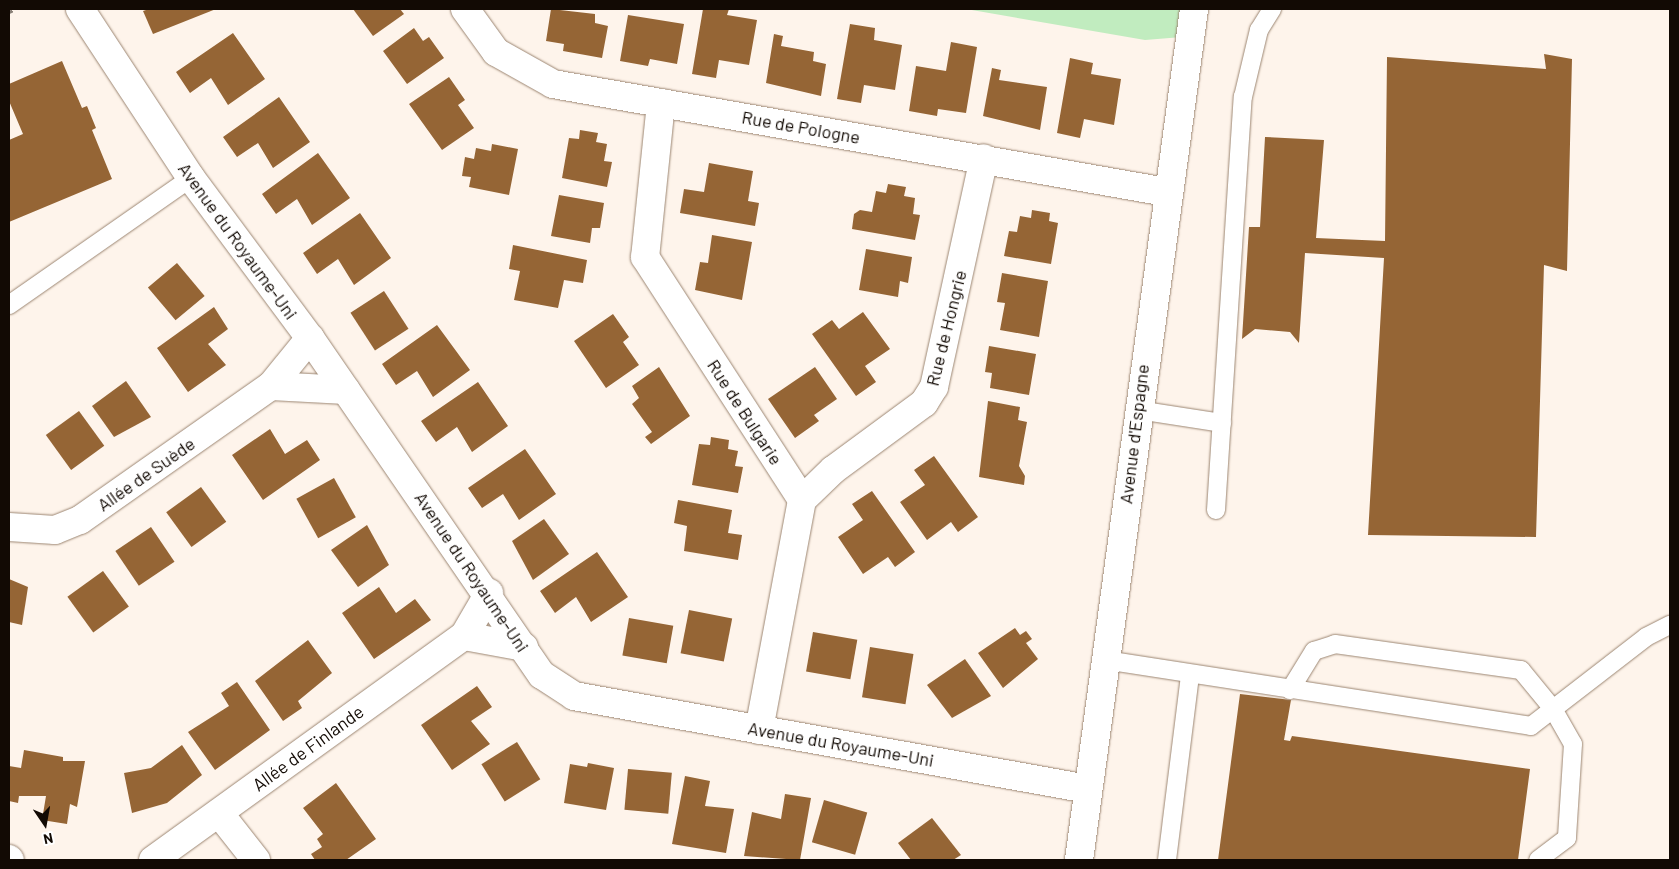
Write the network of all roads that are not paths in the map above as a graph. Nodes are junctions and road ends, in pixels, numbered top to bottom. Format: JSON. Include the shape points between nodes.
{"nodes":[{"id":1,"x":80,"y":9,"type":"edge"},
{"id":2,"x":465,"y":9,"type":"edge"},
{"id":3,"x":1194,"y":9,"type":"edge"},
{"id":4,"x":1272,"y":9,"type":"edge"},
{"id":5,"x":661,"y":103,"type":"junction"},
{"id":6,"x":984,"y":158,"type":"junction"},
{"id":7,"x":191,"y":178,"type":"junction"},
{"id":8,"x":1166,"y":192,"type":"junction"},
{"id":9,"x":9,"y":305,"type":"edge"},
{"id":10,"x":310,"y":338,"type":"junction"},
{"id":11,"x":271,"y":386,"type":"junction"},
{"id":12,"x":346,"y":390,"type":"junction"},
{"id":13,"x":1138,"y":410,"type":"junction"},
{"id":14,"x":1222,"y":423,"type":"junction"},
{"id":15,"x":802,"y":500,"type":"junction"},
{"id":16,"x":1216,"y":510,"type":"dead end"},
{"id":17,"x":9,"y":527,"type":"edge"},
{"id":18,"x":489,"y":593,"type":"junction"},
{"id":19,"x":1670,"y":625,"type":"edge"},
{"id":20,"x":464,"y":636,"type":"junction"},
{"id":21,"x":524,"y":648,"type":"junction"},
{"id":22,"x":1105,"y":660,"type":"junction"},
{"id":23,"x":1190,"y":675,"type":"junction"},
{"id":24,"x":1290,"y":690,"type":"junction"},
{"id":25,"x":1553,"y":709,"type":"junction"},
{"id":26,"x":758,"y":730,"type":"junction"},
{"id":27,"x":1088,"y":789,"type":"junction"},
{"id":28,"x":219,"y":812,"type":"junction"},
{"id":29,"x":153,"y":860,"type":"edge"},
{"id":30,"x":256,"y":860,"type":"edge"},
{"id":31,"x":1079,"y":860,"type":"edge"},
{"id":32,"x":1166,"y":860,"type":"edge"},
{"id":33,"x":1538,"y":860,"type":"edge"}],
"edges":[{"from":1,"to":7,"type":"street","name":"Avenue du Royaume-Uni"},
{"from":2,"to":5,"type":"street","name":"Rue de Pologne","via":[[496,52],[522,70],[553,84]]},
{"from":3,"to":8,"type":"street","name":"Avenue d'Espagne"},
{"from":4,"to":14,"type":"lane","via":[[1259,30],[1243,97]]},
{"from":5,"to":6,"type":"street","name":"Rue de Pologne"},
{"from":5,"to":15,"type":"street","name":"Rue de Bulgarie","via":[[645,257]]},
{"from":6,"to":8,"type":"street","name":"Rue de Pologne"},
{"from":6,"to":15,"type":"street","name":"Rue de Hongrie","via":[[934,388],[924,403],[833,470]]},
{"from":7,"to":9,"type":"lane"},
{"from":7,"to":10,"type":"street","name":"Avenue du Royaume-Uni"},
{"from":8,"to":13,"type":"street","name":"Avenue d'Espagne"},
{"from":10,"to":11,"type":"street","name":"Allée de Suède"},
{"from":10,"to":12,"type":"street","name":"Avenue du Royaume-Uni"},
{"from":11,"to":12,"type":"street"},
{"from":11,"to":17,"type":"street","name":"Allée de Suède","via":[[80,520],[54,530]]},
{"from":12,"to":18,"type":"street","name":"Avenue du Royaume-Uni"},
{"from":13,"to":14,"type":"lane"},
{"from":13,"to":22,"type":"street","name":"Avenue d'Espagne"},
{"from":14,"to":16,"type":"lane"},
{"from":15,"to":26,"type":"street"},
{"from":18,"to":20,"type":"street","name":"Allée de Finlande"},
{"from":18,"to":21,"type":"street","name":"Avenue du Royaume-Uni"},
{"from":19,"to":25,"type":"lane","via":[[1646,637]]},
{"from":20,"to":21,"type":"street"},
{"from":20,"to":28,"type":"street","name":"Allée de Finlande"},
{"from":21,"to":26,"type":"street","name":"Avenue du Royaume-Uni","via":[[542,675],[574,696]]},
{"from":22,"to":23,"type":"lane"},
{"from":22,"to":27,"type":"street","name":"Avenue d'Espagne"},
{"from":23,"to":24,"type":"lane"},
{"from":23,"to":32,"type":"lane"},
{"from":24,"to":25,"type":"lane","via":[[1532,726]]},
{"from":24,"to":25,"type":"lane","via":[[1314,651],[1335,644],[1521,670]]},
{"from":25,"to":33,"type":"lane","via":[[1573,744],[1567,838]]},
{"from":26,"to":27,"type":"street","name":"Avenue du Royaume-Uni"},
{"from":27,"to":31,"type":"street","name":"Avenue d'Espagne"},
{"from":28,"to":29,"type":"street","name":"Allée de Finlande"},
{"from":28,"to":30,"type":"street"}]}
